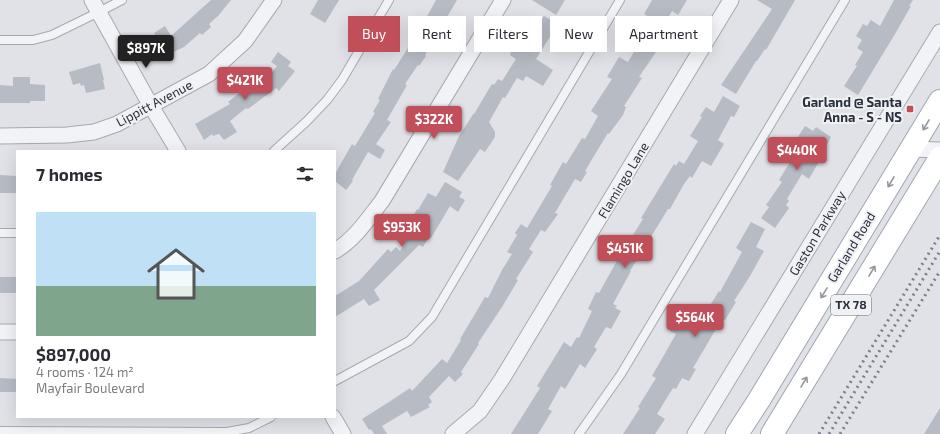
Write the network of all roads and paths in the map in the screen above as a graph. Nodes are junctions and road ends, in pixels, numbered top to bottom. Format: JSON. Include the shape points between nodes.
{"nodes":[{"id":1,"x":122,"y":0,"type":"edge"},
{"id":2,"x":274,"y":0,"type":"edge"},
{"id":3,"x":390,"y":0,"type":"edge"},
{"id":4,"x":503,"y":0,"type":"edge"},
{"id":5,"x":620,"y":0,"type":"edge"},
{"id":6,"x":731,"y":0,"type":"edge"},
{"id":7,"x":845,"y":0,"type":"edge"},
{"id":8,"x":95,"y":6,"type":"edge"},
{"id":9,"x":940,"y":32,"type":"edge"},
{"id":10,"x":0,"y":40,"type":"edge"},
{"id":11,"x":940,"y":101,"type":"edge"},
{"id":12,"x":151,"y":106,"type":"junction"},
{"id":13,"x":0,"y":136,"type":"edge"},
{"id":14,"x":911,"y":149,"type":"junction"},
{"id":15,"x":177,"y":150,"type":"edge"},
{"id":16,"x":275,"y":150,"type":"edge"},
{"id":17,"x":940,"y":150,"type":"edge"},
{"id":18,"x":940,"y":158,"type":"edge"},
{"id":19,"x":0,"y":233,"type":"edge"},
{"id":20,"x":16,"y":233,"type":"edge"},
{"id":21,"x":336,"y":250,"type":"edge"},
{"id":22,"x":0,"y":332,"type":"edge"},
{"id":23,"x":16,"y":332,"type":"edge"},
{"id":24,"x":336,"y":380,"type":"edge"},
{"id":25,"x":759,"y":400,"type":"junction"},
{"id":26,"x":784,"y":415,"type":"junction"},
{"id":27,"x":269,"y":418,"type":"edge"},
{"id":28,"x":335,"y":418,"type":"edge"},
{"id":29,"x":0,"y":431,"type":"edge"},
{"id":30,"x":343,"y":434,"type":"edge"},
{"id":31,"x":453,"y":434,"type":"edge"},
{"id":32,"x":579,"y":434,"type":"edge"},
{"id":33,"x":695,"y":434,"type":"edge"},
{"id":34,"x":737,"y":434,"type":"edge"},
{"id":35,"x":772,"y":434,"type":"edge"}],
"edges":[{"from":1,"to":8,"type":"lane"},
{"from":2,"to":12,"type":"street","name":"Lippitt Avenue","via":[[245,41],[209,74]]},
{"from":3,"to":16,"type":"lane","via":[[342,80],[327,100]]},
{"from":4,"to":21,"type":"street","via":[[382,201],[363,227]]},
{"from":5,"to":24,"type":"lane","via":[[432,317],[409,341]]},
{"from":6,"to":31,"type":"street","name":"Flamingo Lane","via":[[502,379],[480,410]]},
{"from":7,"to":32,"type":"lane","via":[[621,374]]},
{"from":8,"to":10,"type":"lane","via":[[52,35],[33,40]]},
{"from":8,"to":12,"type":"street"},
{"from":9,"to":33,"type":"street","name":"Gaston Parkway"},
{"from":11,"to":14,"type":"main road","name":"Garland Road","number":"TX 78","one_way":true},
{"from":12,"to":13,"type":"street","name":"Lippitt Avenue","via":[[117,124],[94,132]]},
{"from":12,"to":15,"type":"street"},
{"from":14,"to":17,"type":"street"},
{"from":14,"to":25,"type":"main road","name":"Garland Road","number":"TX 78","one_way":true},
{"from":26,"to":18,"type":"main road","number":"TX 78","one_way":true},
{"from":19,"to":20,"type":"lane"},
{"from":22,"to":23,"type":"street"},
{"from":25,"to":26,"type":"main road"},
{"from":25,"to":34,"type":"main road","name":"Garland Road","number":"TX 78"},
{"from":26,"to":35,"type":"main road","number":"TX 78"},
{"from":27,"to":29,"type":"lane","via":[[249,428],[227,432]]},
{"from":28,"to":30,"type":"street"}]}
